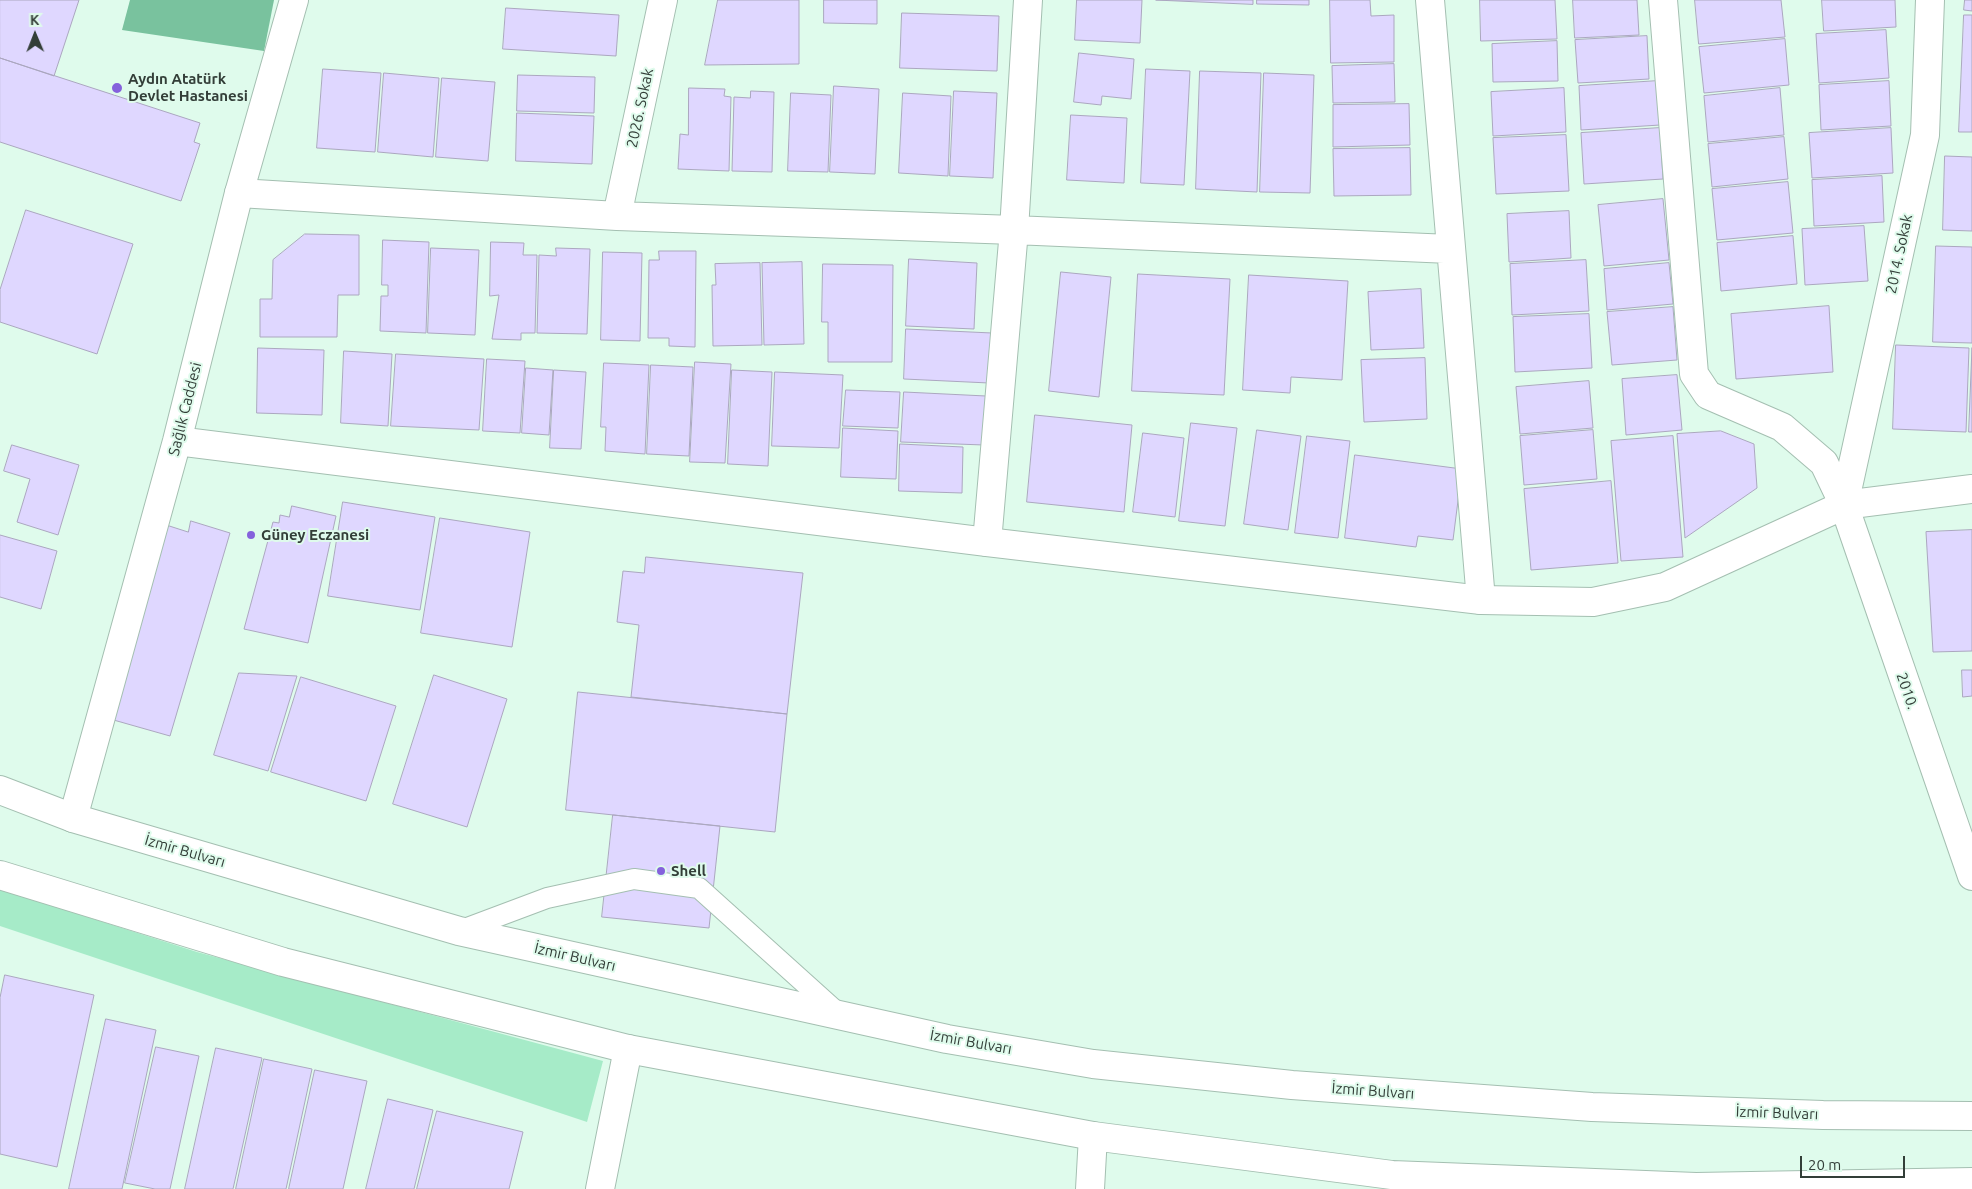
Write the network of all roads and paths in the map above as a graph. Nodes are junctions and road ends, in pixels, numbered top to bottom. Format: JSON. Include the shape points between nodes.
{"nodes":[{"id":1,"x":294,"y":0,"type":"edge"},
{"id":2,"x":663,"y":0,"type":"edge"},
{"id":3,"x":1028,"y":0,"type":"edge"},
{"id":4,"x":1430,"y":0,"type":"edge"},
{"id":5,"x":1663,"y":0,"type":"edge"},
{"id":6,"x":1930,"y":0,"type":"edge"},
{"id":7,"x":239,"y":192,"type":"junction"},
{"id":8,"x":618,"y":216,"type":"junction"},
{"id":9,"x":1014,"y":230,"type":"junction"},
{"id":10,"x":1450,"y":249,"type":"junction"},
{"id":11,"x":177,"y":441,"type":"junction"},
{"id":12,"x":1972,"y":489,"type":"edge"},
{"id":13,"x":1844,"y":505,"type":"junction"},
{"id":14,"x":987,"y":542,"type":"junction"},
{"id":15,"x":1481,"y":600,"type":"junction"},
{"id":16,"x":0,"y":790,"type":"edge"},
{"id":17,"x":73,"y":818,"type":"junction"},
{"id":18,"x":0,"y":875,"type":"edge"},
{"id":19,"x":1972,"y":876,"type":"edge"},
{"id":20,"x":459,"y":931,"type":"junction"},
{"id":21,"x":842,"y":1016,"type":"junction"},
{"id":22,"x":628,"y":1049,"type":"junction"},
{"id":23,"x":1972,"y":1116,"type":"edge"},
{"id":24,"x":1093,"y":1136,"type":"junction"},
{"id":25,"x":1972,"y":1182,"type":"edge"},
{"id":26,"x":1909,"y":1186,"type":"edge"},
{"id":27,"x":1697,"y":1188,"type":"edge"},
{"id":28,"x":600,"y":1189,"type":"edge"},
{"id":29,"x":1090,"y":1189,"type":"edge"}],
"edges":[{"from":1,"to":7,"type":"main road","name":"Sağlık Caddesi"},
{"from":2,"to":8,"type":"main road","name":"2026. Sokak"},
{"from":3,"to":9,"type":"main road"},
{"from":4,"to":10,"type":"main road"},
{"from":5,"to":13,"type":"main road","name":"2010.","via":[[1694,374],[1708,395],[1782,427],[1824,463]]},
{"from":6,"to":13,"type":"main road","name":"2014. Sokak","via":[[1924,135]]},
{"from":7,"to":8,"type":"main road"},
{"from":7,"to":11,"type":"main road","name":"Sağlık Caddesi"},
{"from":8,"to":9,"type":"main road"},
{"from":9,"to":10,"type":"main road"},
{"from":9,"to":14,"type":"main road"},
{"from":10,"to":15,"type":"main road"},
{"from":11,"to":14,"type":"main road"},
{"from":11,"to":17,"type":"main road","name":"Sağlık Caddesi"},
{"from":12,"to":13,"type":"main road"},
{"from":13,"to":15,"type":"main road","via":[[1665,587],[1593,602]]},
{"from":13,"to":19,"type":"main road","name":"2010."},
{"from":14,"to":15,"type":"main road"},
{"from":16,"to":17,"type":"main road","name":"İzmir Bulvarı"},
{"from":17,"to":20,"type":"main road","name":"İzmir Bulvarı"},
{"from":18,"to":22,"type":"main road","via":[[284,962]]},
{"from":20,"to":21,"type":"main road","name":"İzmir Bulvarı"},
{"from":20,"to":21,"type":"lane","via":[[548,898],[634,879],[699,888]]},
{"from":21,"to":23,"type":"main road","name":"İzmir Bulvarı","via":[[1093,1064],[1292,1085],[1592,1107],[1823,1115]]},
{"from":22,"to":24,"type":"main road"},
{"from":22,"to":28,"type":"main road"},
{"from":24,"to":27,"type":"main road","via":[[1392,1175]]},
{"from":24,"to":29,"type":"main road"},
{"from":25,"to":26,"type":"main road"},
{"from":26,"to":27,"type":"main road"}]}
